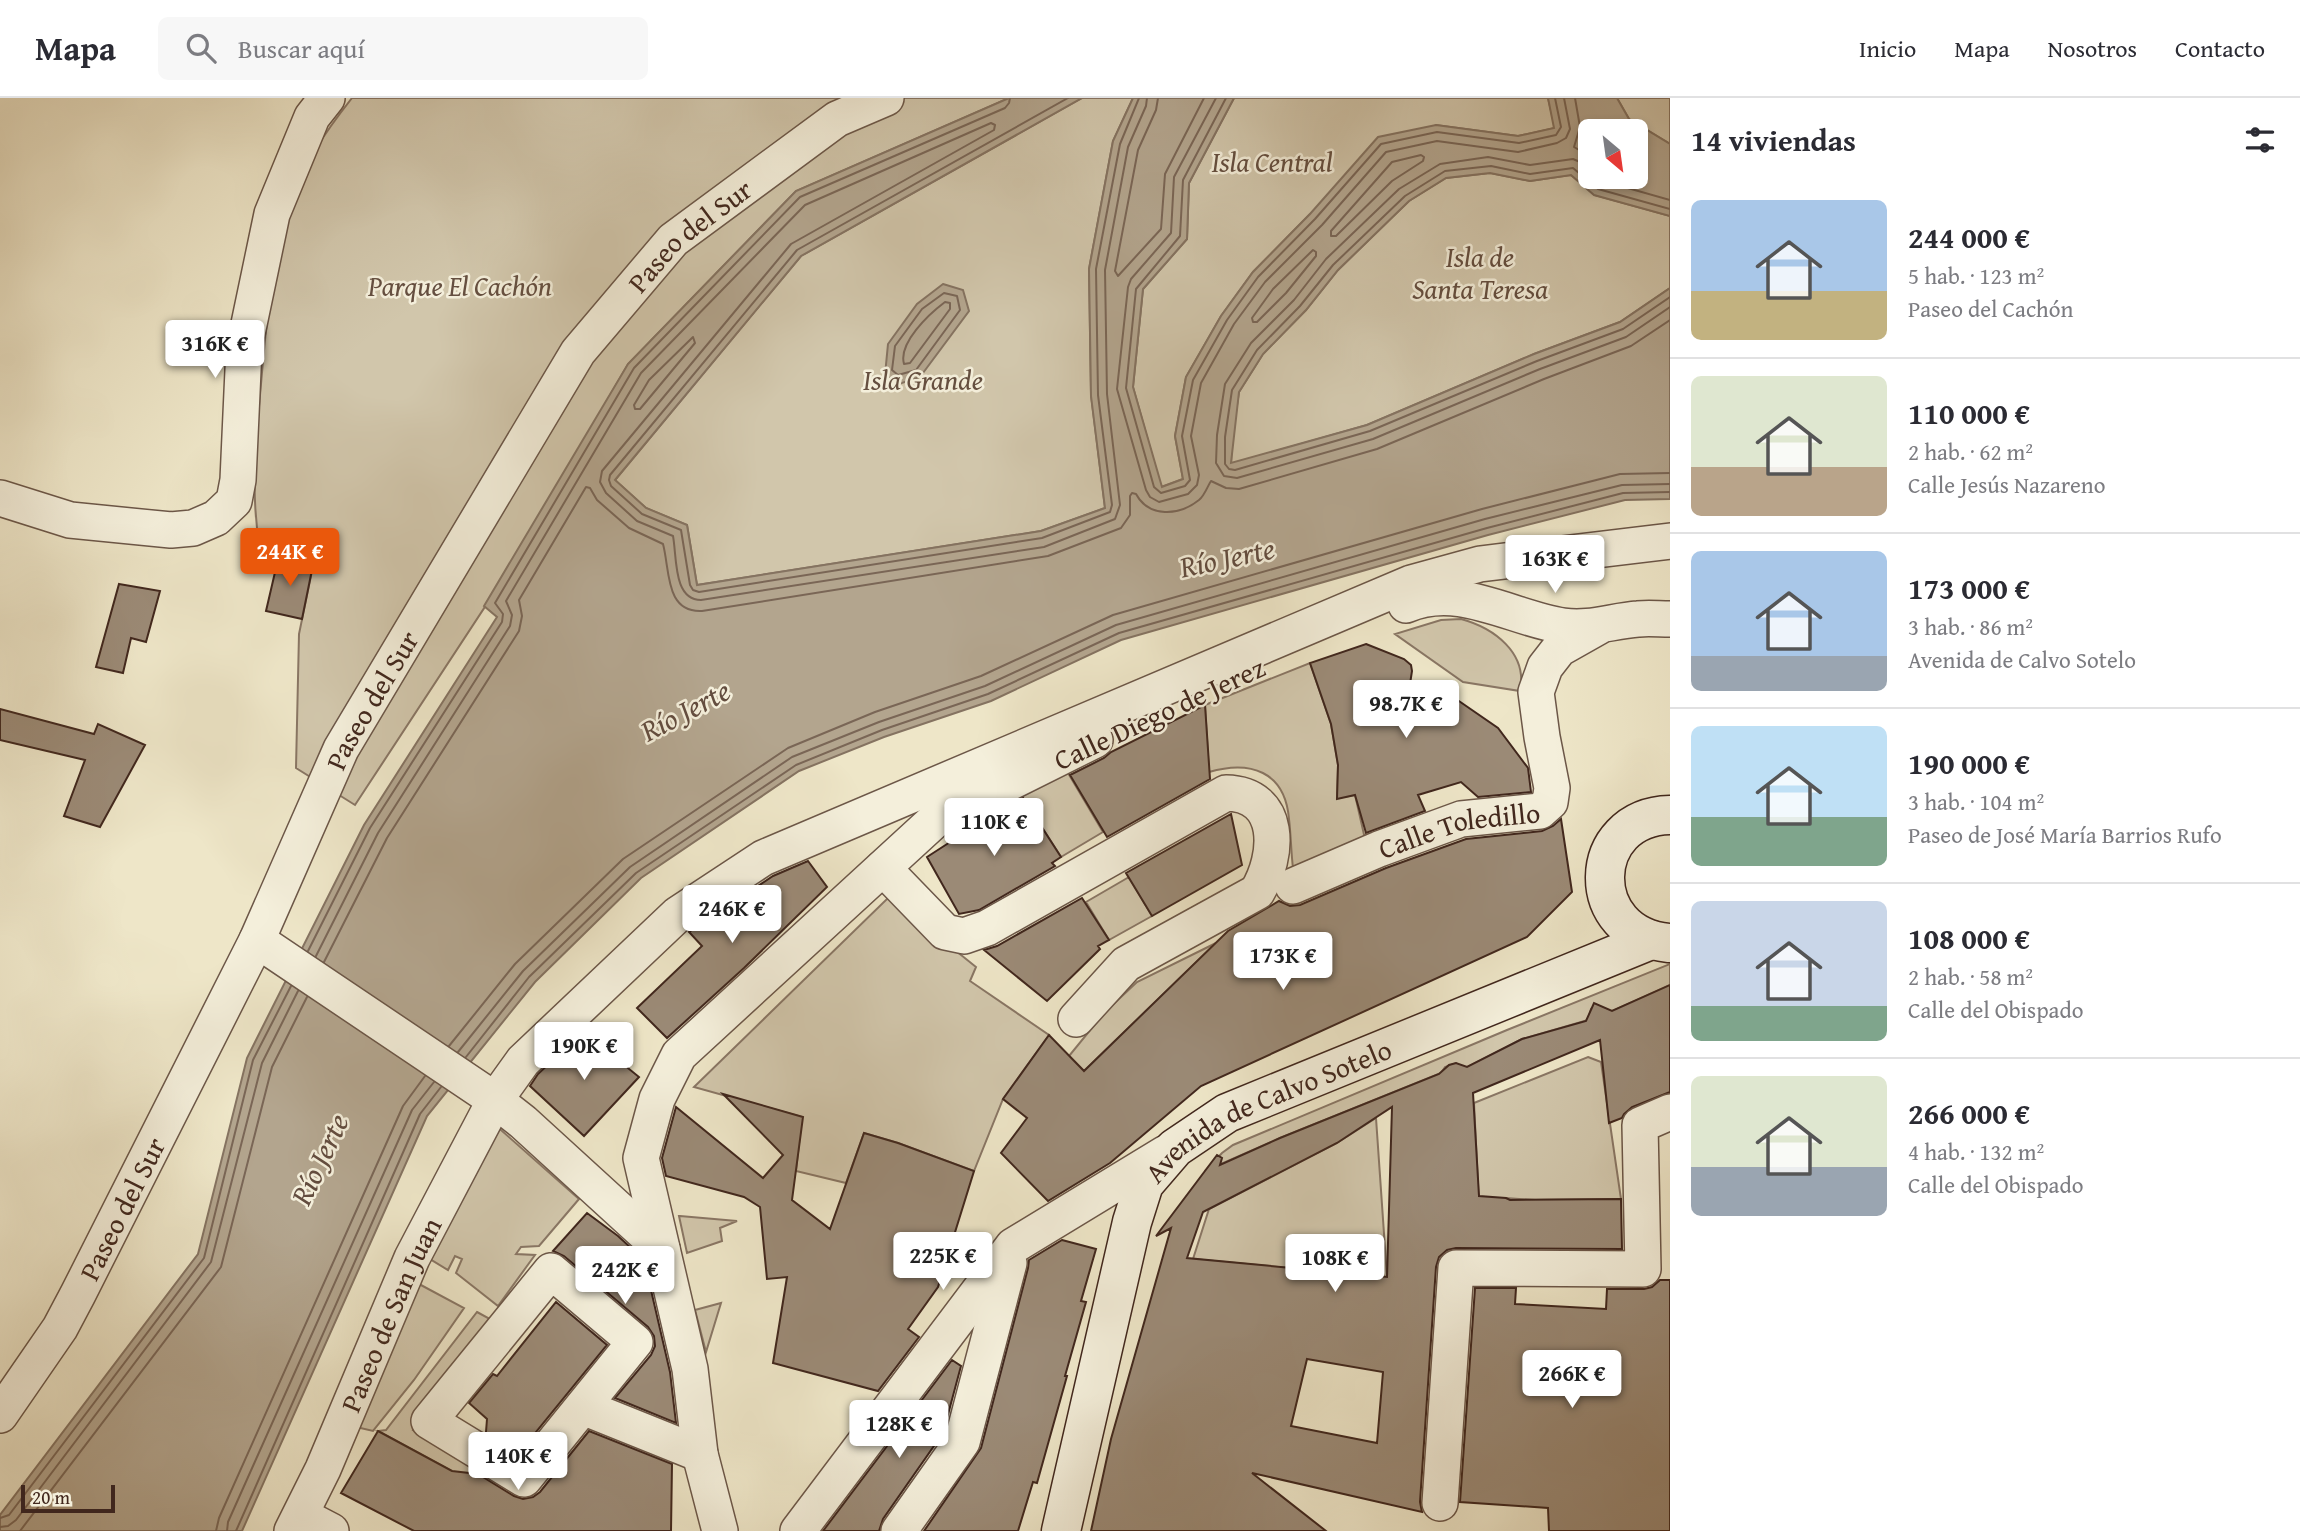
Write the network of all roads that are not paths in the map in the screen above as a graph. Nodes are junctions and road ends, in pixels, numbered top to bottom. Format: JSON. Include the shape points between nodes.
{"nodes":[{"id":1,"x":327,"y":98,"type":"edge"},
{"id":2,"x":886,"y":98,"type":"edge"},
{"id":3,"x":0,"y":498,"type":"edge"},
{"id":4,"x":1670,"y":541,"type":"edge"},
{"id":5,"x":1507,"y":611,"type":"junction"},
{"id":6,"x":1670,"y":619,"type":"edge"},
{"id":7,"x":1599,"y":627,"type":"junction"},
{"id":8,"x":1559,"y":649,"type":"junction"},
{"id":9,"x":1664,"y":805,"type":"edge"},
{"id":10,"x":883,"y":868,"type":"junction"},
{"id":11,"x":1293,"y":886,"type":"dead end"},
{"id":12,"x":1611,"y":909,"type":"junction"},
{"id":13,"x":257,"y":940,"type":"junction"},
{"id":14,"x":1660,"y":942,"type":"edge"},
{"id":15,"x":1495,"y":1003,"type":"junction"},
{"id":16,"x":1076,"y":1019,"type":"dead end"},
{"id":17,"x":495,"y":1100,"type":"junction"},
{"id":18,"x":1655,"y":1130,"type":"edge"},
{"id":19,"x":1175,"y":1148,"type":"junction"},
{"id":20,"x":1013,"y":1246,"type":"junction"},
{"id":21,"x":662,"y":1249,"type":"junction"},
{"id":22,"x":583,"y":1407,"type":"junction"},
{"id":23,"x":0,"y":1415,"type":"edge"},
{"id":24,"x":350,"y":1434,"type":"dead end"},
{"id":25,"x":699,"y":1454,"type":"junction"},
{"id":26,"x":1440,"y":1503,"type":"dead end"},
{"id":27,"x":309,"y":1528,"type":"edge"},
{"id":28,"x":720,"y":1531,"type":"edge"},
{"id":29,"x":798,"y":1531,"type":"edge"},
{"id":30,"x":899,"y":1531,"type":"edge"},
{"id":31,"x":1061,"y":1531,"type":"edge"}],
"edges":[{"from":1,"to":3,"type":"street","via":[[312,117],[272,214],[244,348],[234,501],[215,518],[193,528],[171,530],[70,520]]},
{"from":2,"to":13,"type":"street","name":"Paseo del Sur","via":[[837,119],[673,240],[582,346],[341,749]]},
{"from":4,"to":17,"type":"street","name":"Paseo de San Juan","via":[[1480,564],[1411,583],[763,858],[678,914],[523,1061]]},
{"from":5,"to":7,"type":"street","name":"Calle Diego de Jerez","via":[[1562,626]]},
{"from":5,"to":8,"type":"street","via":[[1536,644]]},
{"from":5,"to":10,"type":"street","name":"Calle Diego de Jerez","via":[[1446,596],[1420,599],[1167,704],[935,820]]},
{"from":6,"to":7,"type":"street","via":[[1636,619]]},
{"from":7,"to":8,"type":"street","name":"Calle Toledillo"},
{"from":8,"to":11,"type":"street","name":"Calle Toledillo","via":[[1545,667],[1536,692],[1552,788],[1550,802],[1539,811],[1461,819]]},
{"from":9,"to":12,"type":"main road","via":[[1621,835],[1610,852],[1604,871]]},
{"from":10,"to":16,"type":"street","via":[[945,932],[964,936],[987,928],[1226,793],[1242,793],[1258,803],[1268,817],[1272,845],[1267,876],[1257,892],[1126,964]]},
{"from":10,"to":21,"type":"street","name":"Calle Diego de Jerez","via":[[679,1055],[657,1099],[641,1158]]},
{"from":12,"to":14,"type":"main road","via":[[1635,934]]},
{"from":12,"to":15,"type":"main road","name":"Avenida de Calvo Sotelo","via":[[1581,949]]},
{"from":13,"to":17,"type":"street"},
{"from":13,"to":23,"type":"street","name":"Paseo del Sur","via":[[60,1328]]},
{"from":14,"to":15,"type":"main road","name":"Avenida de Calvo Sotelo"},
{"from":15,"to":19,"type":"main road","name":"Avenida de Calvo Sotelo","via":[[1227,1113]]},
{"from":17,"to":21,"type":"street"},
{"from":17,"to":27,"type":"street","name":"Paseo de San Juan","via":[[412,1258],[323,1469]]},
{"from":18,"to":26,"type":"street","via":[[1643,1269],[1456,1268]]},
{"from":19,"to":20,"type":"street"},
{"from":19,"to":31,"type":"main road","name":"Avenida de Calvo Sotelo","via":[[1144,1184],[1132,1222]]},
{"from":20,"to":29,"type":"street"},
{"from":20,"to":30,"type":"street","via":[[961,1442]]},
{"from":21,"to":25,"type":"street","name":"Calle Diego de Jerez","via":[[690,1369]]},
{"from":22,"to":22,"type":"street","via":[[524,1479],[429,1421],[551,1271],[635,1342]]},
{"from":22,"to":25,"type":"street"},
{"from":24,"to":27,"type":"street"},
{"from":25,"to":28,"type":"street","name":"Calle Diego de Jerez"}]}
